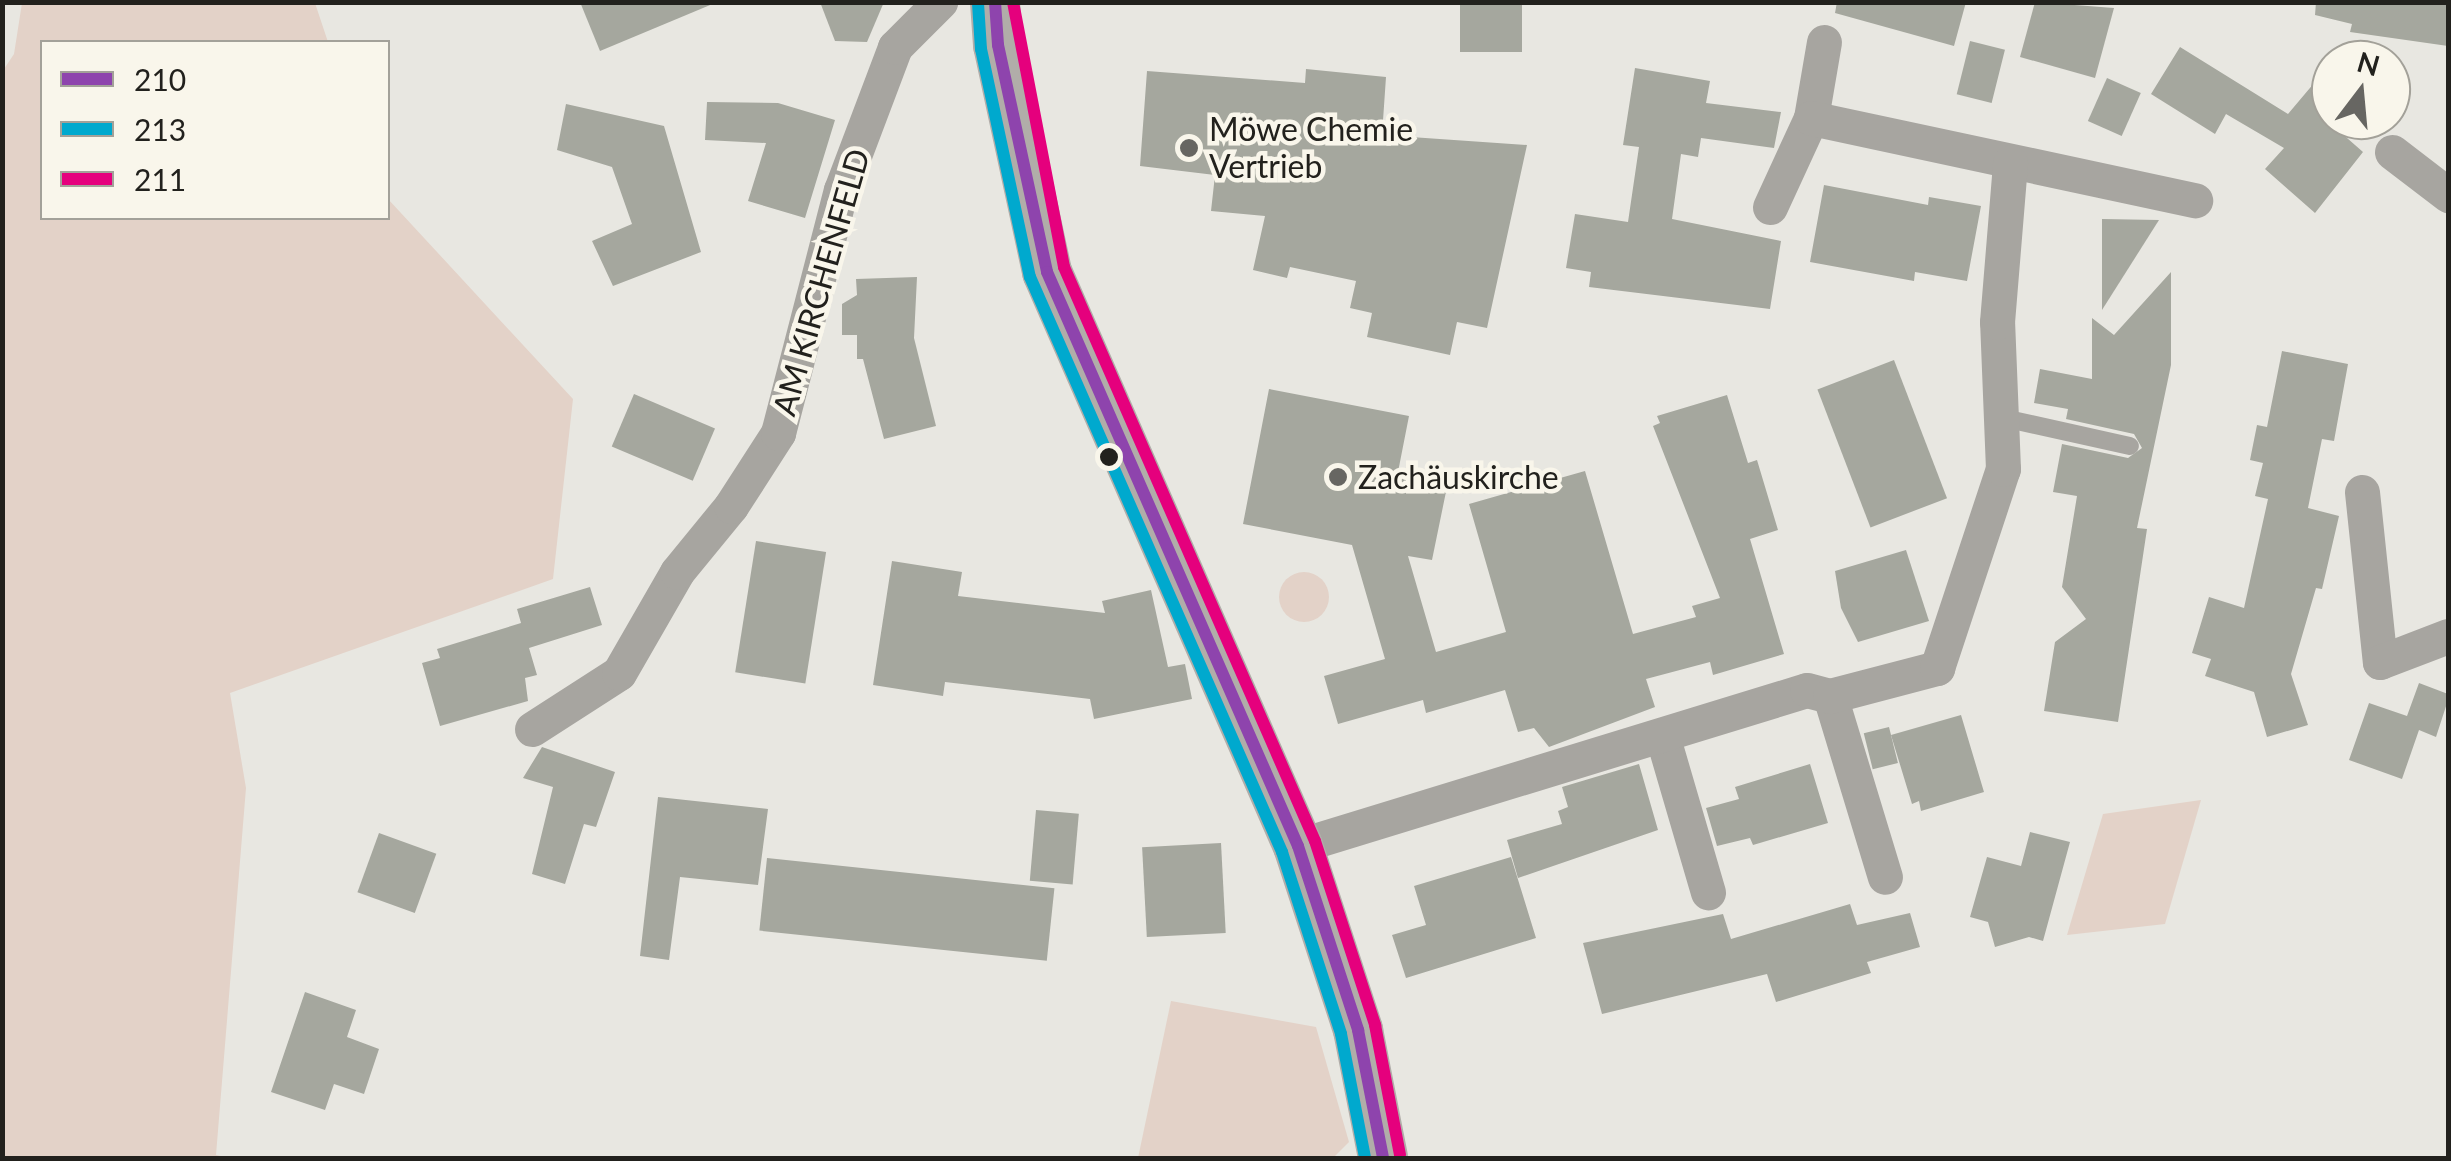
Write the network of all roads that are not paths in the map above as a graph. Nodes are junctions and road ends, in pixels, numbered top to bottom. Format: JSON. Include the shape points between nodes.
{"nodes":[{"id":1,"x":940,"y":2,"type":"edge"},
{"id":2,"x":995,"y":2,"type":"edge"},
{"id":3,"x":1824,"y":42,"type":"dead end"},
{"id":4,"x":1811,"y":118,"type":"junction"},
{"id":5,"x":2392,"y":152,"type":"dead end"},
{"id":6,"x":2010,"y":163,"type":"junction"},
{"id":7,"x":2448,"y":196,"type":"edge"},
{"id":8,"x":2196,"y":200,"type":"dead end"},
{"id":9,"x":1770,"y":207,"type":"dead end"},
{"id":10,"x":1999,"y":417,"type":"junction"},
{"id":11,"x":2130,"y":446,"type":"dead end"},
{"id":12,"x":2362,"y":492,"type":"dead end"},
{"id":13,"x":2448,"y":636,"type":"edge"},
{"id":14,"x":1830,"y":696,"type":"junction"},
{"id":15,"x":532,"y":729,"type":"dead end"},
{"id":16,"x":1662,"y":735,"type":"junction"},
{"id":17,"x":1298,"y":846,"type":"junction"},
{"id":18,"x":1885,"y":877,"type":"dead end"},
{"id":19,"x":1708,"y":892,"type":"dead end"},
{"id":20,"x":1383,"y":1158,"type":"edge"}],
"edges":[{"from":1,"to":15,"type":"street","name":"AM KIRCHENFELD","via":[[895,47],[848,172],[778,433],[732,506],[677,572],[619,672]]},
{"from":2,"to":17,"type":"street","via":[[998,45],[1046,272]]},
{"from":3,"to":4,"type":"street"},
{"from":4,"to":6,"type":"street"},
{"from":4,"to":9,"type":"street"},
{"from":5,"to":7,"type":"street"},
{"from":6,"to":8,"type":"street"},
{"from":6,"to":10,"type":"street","via":[[1997,322]]},
{"from":10,"to":11,"type":"lane"},
{"from":10,"to":14,"type":"street","via":[[2003,468],[1937,668]]},
{"from":12,"to":13,"type":"street","via":[[2380,662]]},
{"from":14,"to":16,"type":"street","via":[[1807,690]]},
{"from":14,"to":18,"type":"street"},
{"from":16,"to":17,"type":"street"},
{"from":16,"to":19,"type":"street"},
{"from":17,"to":20,"type":"street","via":[[1358,1030]]}]}
